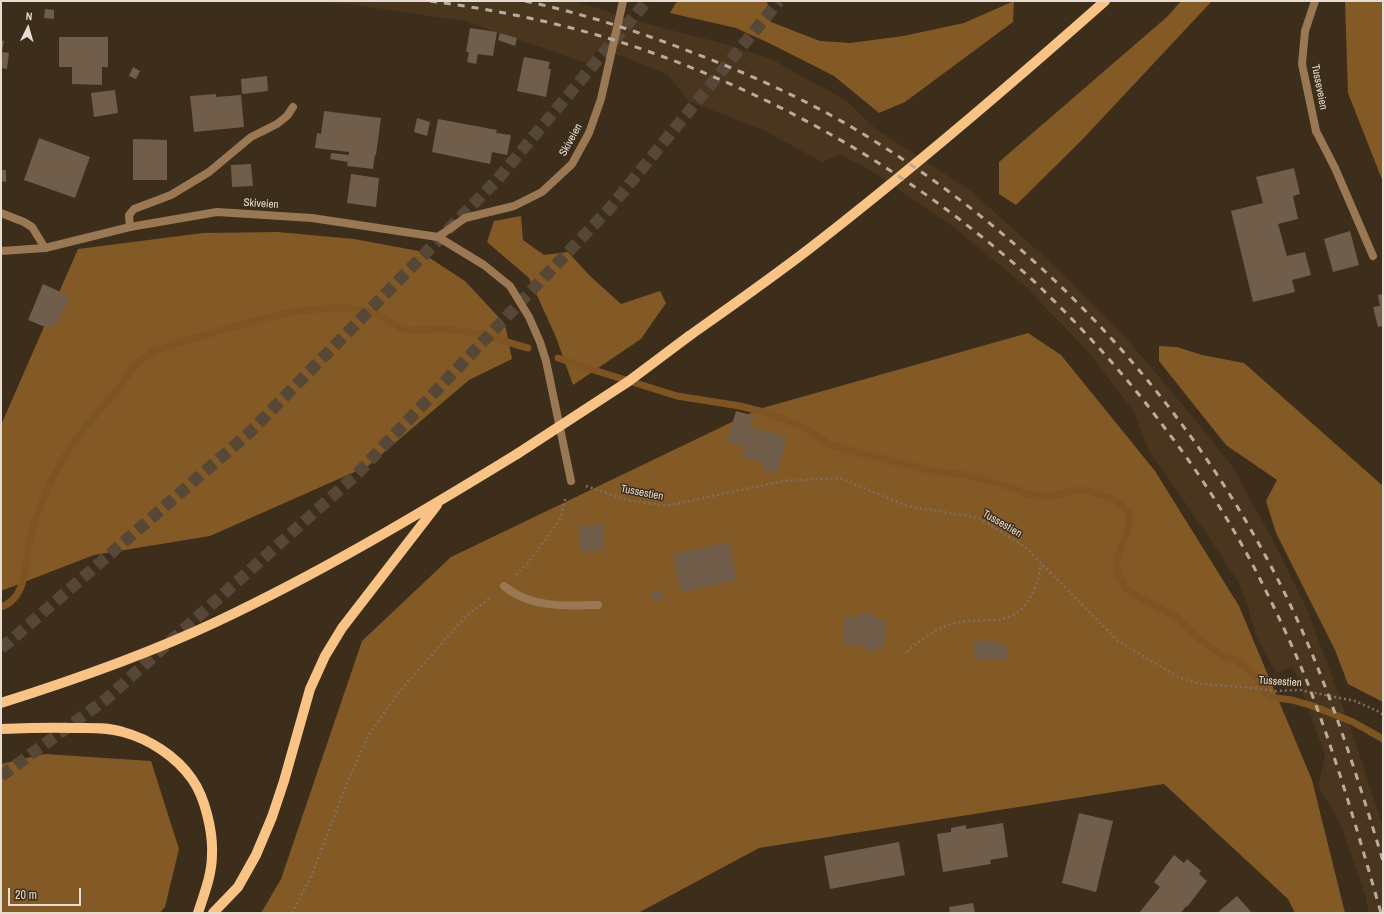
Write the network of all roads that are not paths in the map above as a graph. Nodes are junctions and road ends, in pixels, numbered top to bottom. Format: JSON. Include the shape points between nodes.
{"nodes":[{"id":1,"x":622,"y":1,"type":"edge"},
{"id":2,"x":1105,"y":1,"type":"edge"},
{"id":3,"x":1315,"y":1,"type":"edge"},
{"id":4,"x":293,"y":107,"type":"dead end"},
{"id":5,"x":1,"y":212,"type":"edge"},
{"id":6,"x":130,"y":227,"type":"junction"},
{"id":7,"x":438,"y":237,"type":"junction"},
{"id":8,"x":45,"y":248,"type":"junction"},
{"id":9,"x":1,"y":251,"type":"edge"},
{"id":10,"x":1373,"y":256,"type":"dead end"},
{"id":11,"x":571,"y":481,"type":"road end"},
{"id":12,"x":441,"y":500,"type":"junction"},
{"id":13,"x":504,"y":586,"type":"road end"},
{"id":14,"x":598,"y":605,"type":"dead end"},
{"id":15,"x":1,"y":703,"type":"edge"},
{"id":16,"x":1,"y":729,"type":"edge"},
{"id":17,"x":198,"y":913,"type":"edge"},
{"id":18,"x":213,"y":913,"type":"edge"}],
"edges":[{"from":1,"to":7,"type":"street","name":"Skiveien","via":[[601,100],[590,132],[572,164],[542,192],[514,206],[465,218]]},
{"from":2,"to":12,"type":"main road","bridge":true,"via":[[860,209],[758,287],[629,381]]},
{"from":3,"to":10,"type":"street","name":"Tusseveien","via":[[1305,31],[1302,64],[1316,131]]},
{"from":4,"to":6,"type":"street","via":[[277,124],[251,137],[209,172],[171,195],[134,209],[129,215]]},
{"from":5,"to":8,"type":"street","via":[[32,227]]},
{"from":6,"to":7,"type":"street","name":"Skiveien","via":[[217,212],[312,218]]},
{"from":6,"to":8,"type":"street","name":"Skiveien"},
{"from":7,"to":11,"type":"street","name":"Skiveien","via":[[484,265],[510,286],[529,317],[546,361]]},
{"from":8,"to":9,"type":"street","name":"Skiveien"},
{"from":12,"to":15,"type":"main road","via":[[347,554],[216,622],[110,667]]},
{"from":12,"to":18,"type":"main road","via":[[342,628],[325,656],[310,689],[284,781],[256,855],[238,888]]},
{"from":13,"to":14,"type":"street","via":[[525,600],[568,606]]},
{"from":16,"to":17,"type":"main road","via":[[98,728],[122,731],[148,741],[174,758],[192,779],[204,803],[210,828],[212,854],[209,879]]}]}
